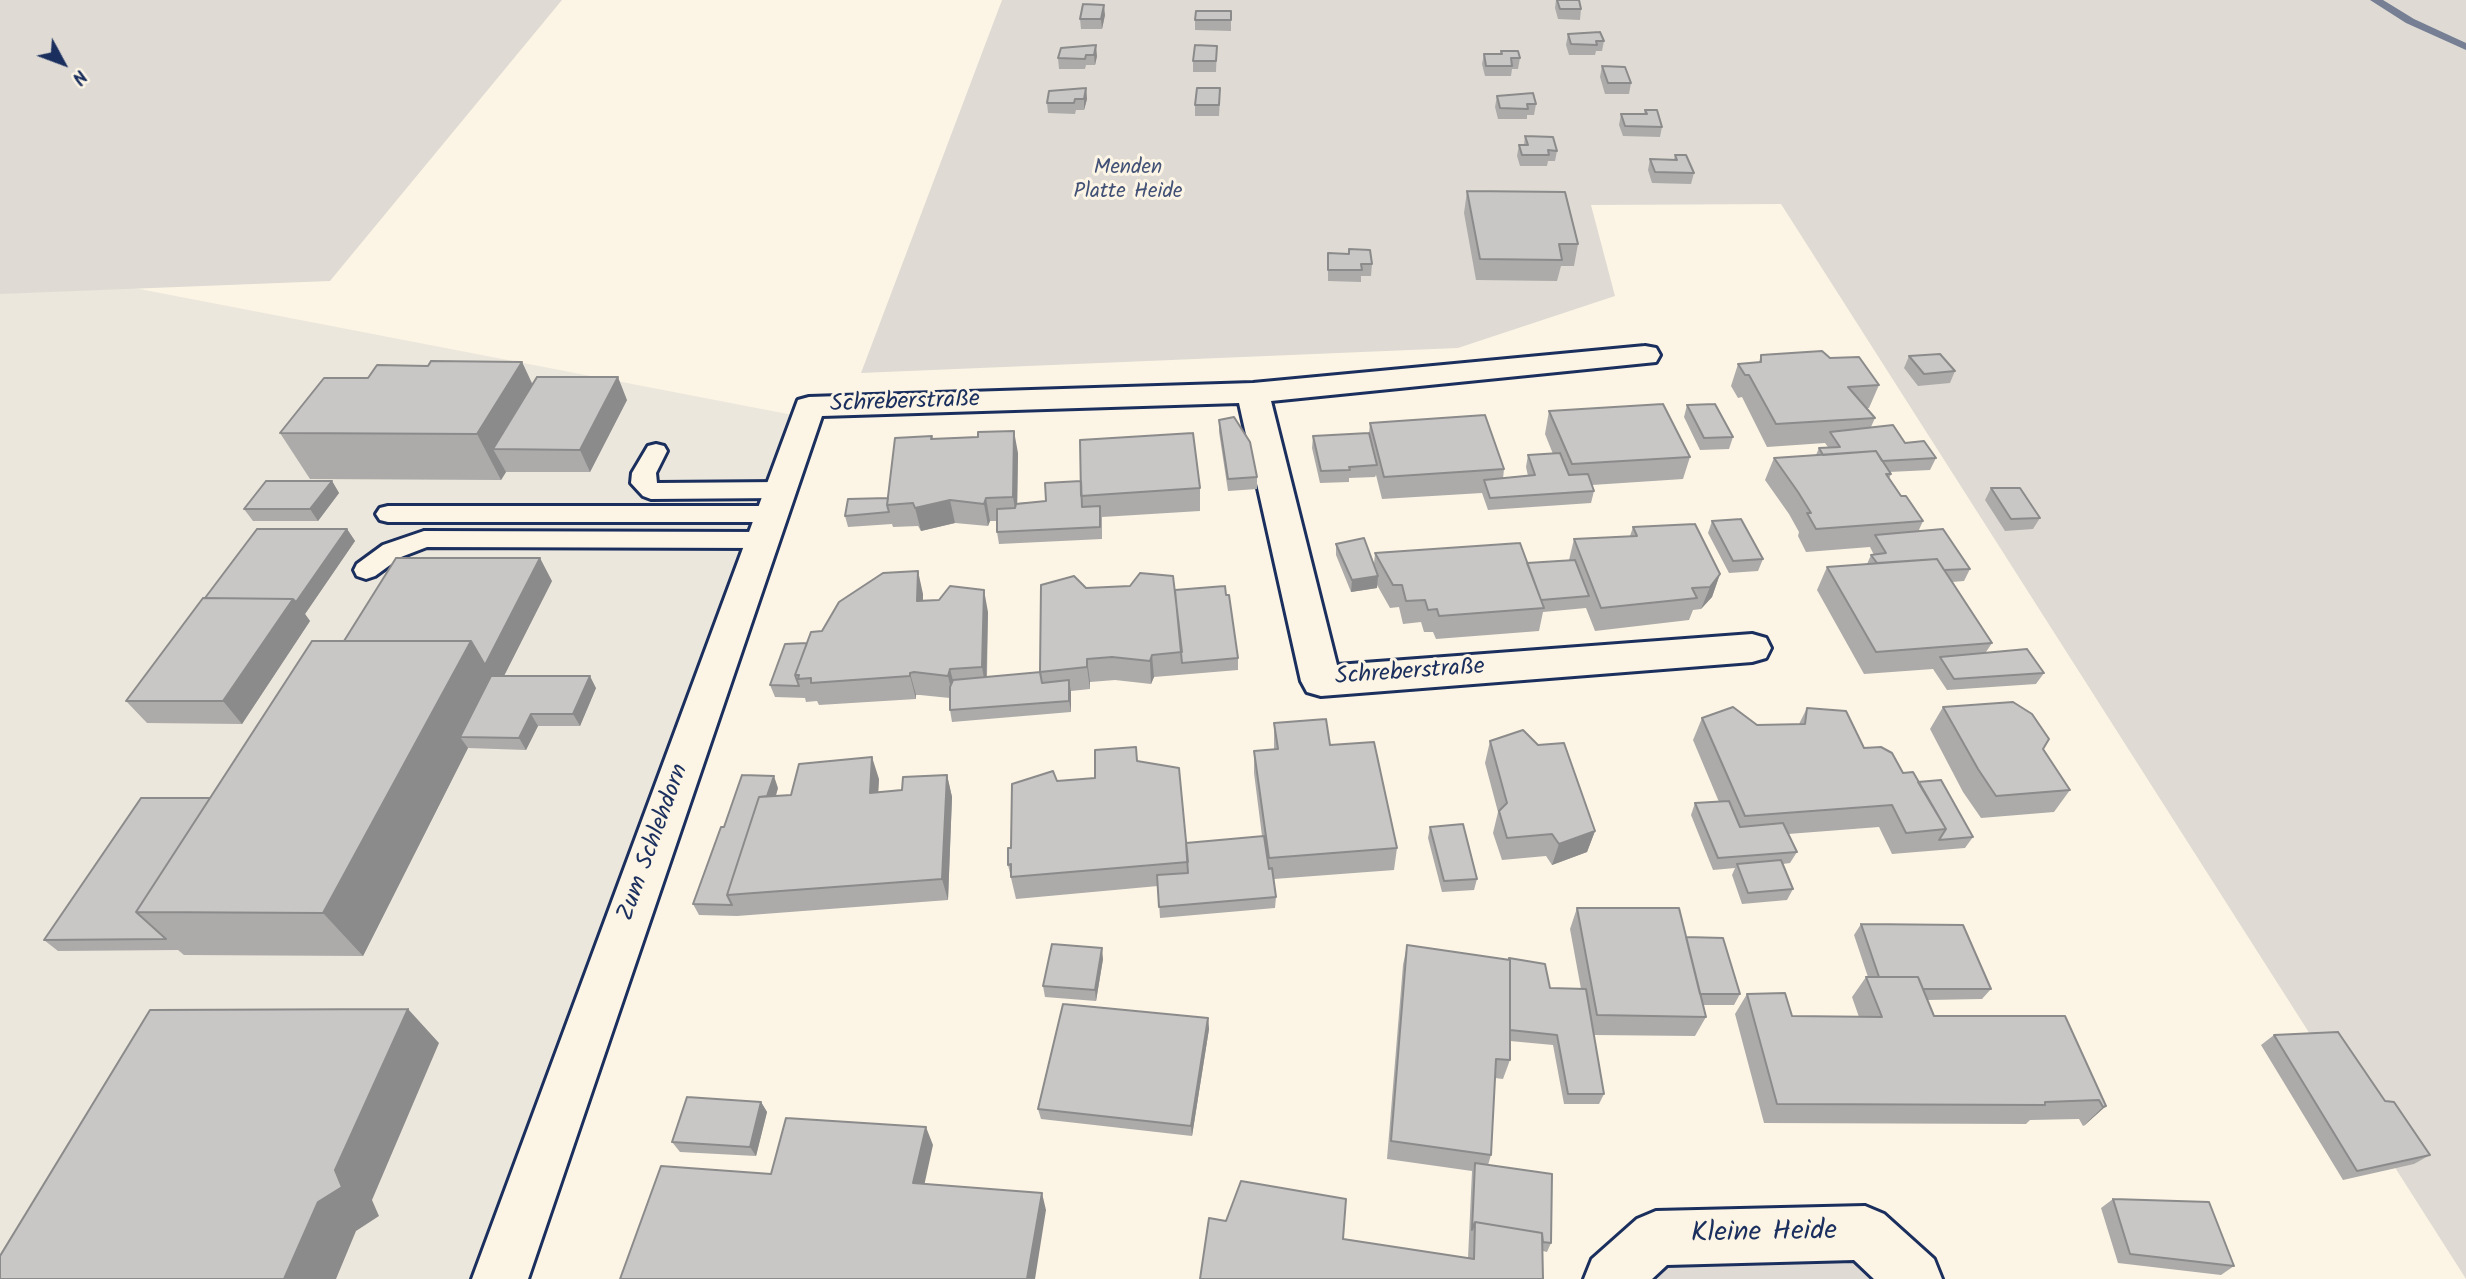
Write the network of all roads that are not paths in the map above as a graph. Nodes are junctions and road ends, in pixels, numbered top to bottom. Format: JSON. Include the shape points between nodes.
{"nodes":[{"id":1,"x":1646,"y":355,"type":"dead end"},
{"id":2,"x":1253,"y":393,"type":"junction"},
{"id":3,"x":809,"y":407,"type":"joint"},
{"id":4,"x":656,"y":451,"type":"dead end"},
{"id":5,"x":387,"y":514,"type":"dead end"},
{"id":6,"x":771,"y":515,"type":"junction"},
{"id":7,"x":366,"y":570,"type":"dead end"},
{"id":8,"x":1752,"y":648,"type":"dead end"},
{"id":9,"x":500,"y":1279,"type":"edge"},
{"id":10,"x":1612,"y":1279,"type":"edge"},
{"id":11,"x":1914,"y":1279,"type":"edge"}],
"edges":[{"from":1,"to":2,"type":"street","name":"Schreberstraße"},
{"from":2,"to":3,"type":"street","name":"Schreberstraße"},
{"from":2,"to":8,"type":"street","name":"Schreberstraße","via":[[1321,681]]},
{"from":3,"to":6,"type":"street","name":"Zum Schlehdorn"},
{"from":4,"to":6,"type":"lane","via":[[644,473],[643,483],[651,491]]},
{"from":5,"to":6,"type":"lane"},
{"from":6,"to":7,"type":"lane","via":[[433,538],[392,551]]},
{"from":6,"to":9,"type":"street","name":"Zum Schlehdorn"},
{"from":10,"to":11,"type":"street","name":"Kleine Heide","via":[[1656,1238],[1865,1233]]}]}
